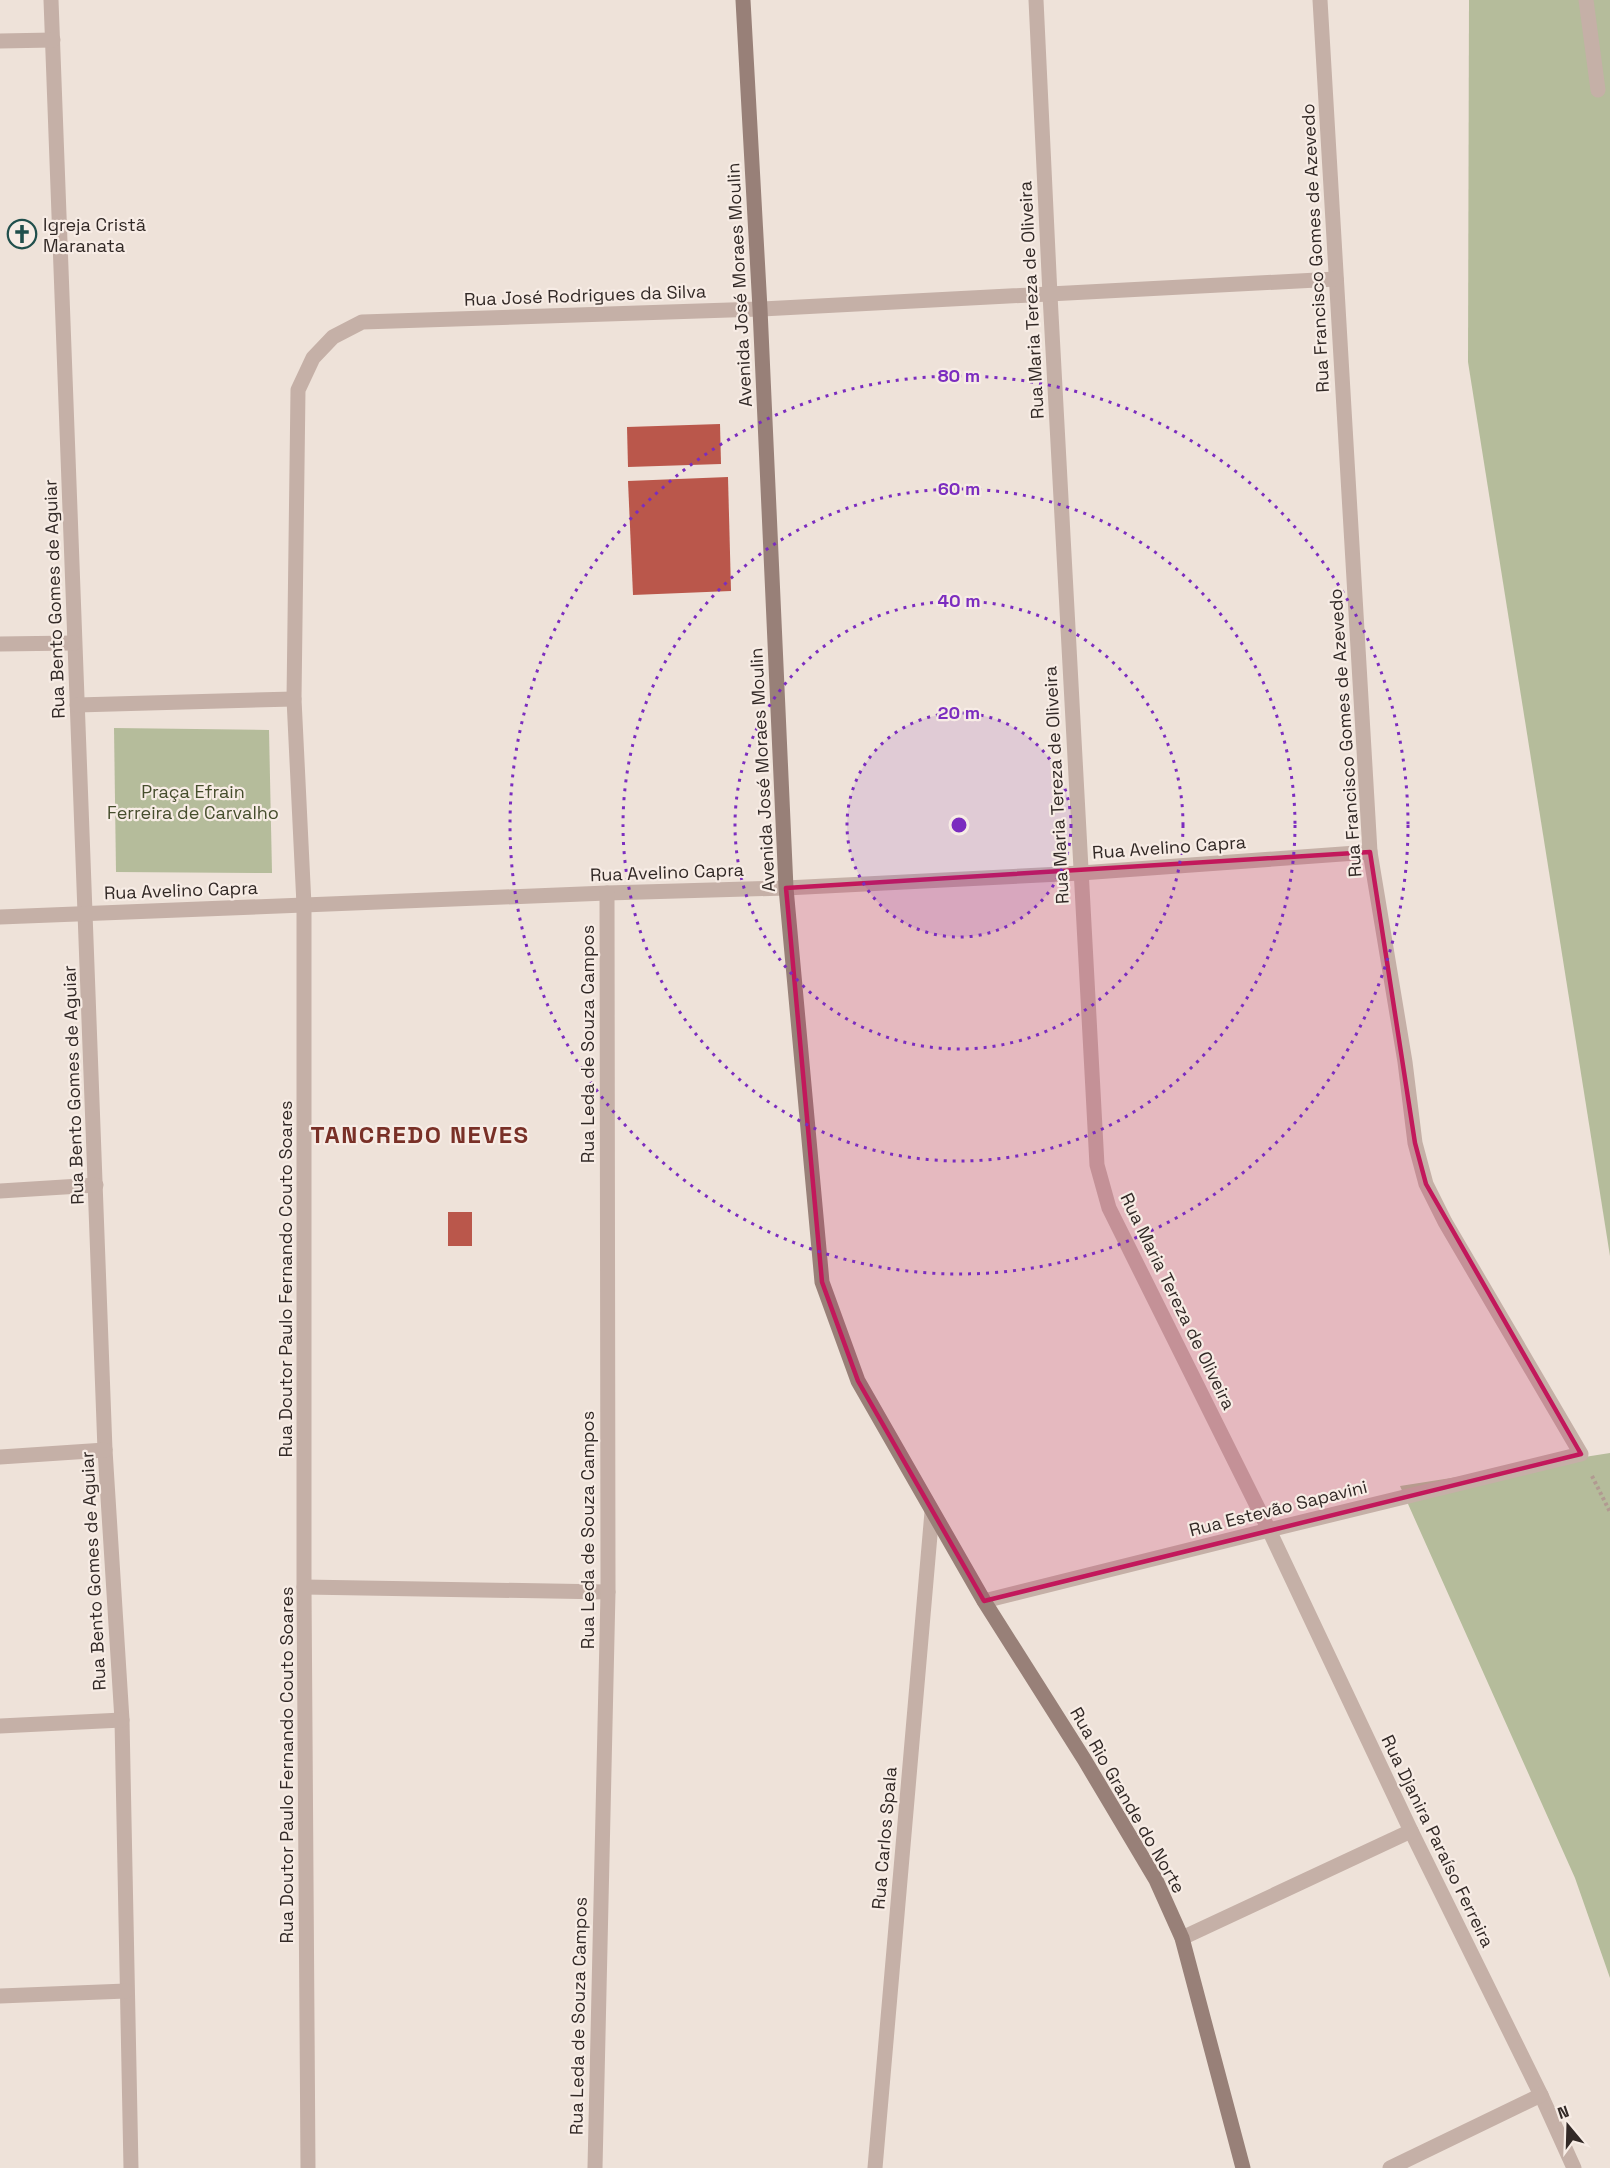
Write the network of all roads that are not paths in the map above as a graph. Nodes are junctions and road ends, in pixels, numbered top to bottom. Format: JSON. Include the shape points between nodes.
{"nodes":[{"id":1,"x":51,"y":0,"type":"edge"},
{"id":2,"x":743,"y":0,"type":"edge"},
{"id":3,"x":1036,"y":0,"type":"edge"},
{"id":4,"x":1320,"y":0,"type":"edge"},
{"id":5,"x":1586,"y":0,"type":"edge"},
{"id":6,"x":53,"y":40,"type":"junction"},
{"id":7,"x":0,"y":41,"type":"edge"},
{"id":8,"x":1598,"y":90,"type":"dead end"},
{"id":9,"x":1336,"y":279,"type":"junction"},
{"id":10,"x":1050,"y":295,"type":"junction"},
{"id":11,"x":760,"y":309,"type":"junction"},
{"id":12,"x":298,"y":390,"type":"joint"},
{"id":13,"x":74,"y":643,"type":"junction"},
{"id":14,"x":0,"y":644,"type":"edge"},
{"id":15,"x":294,"y":699,"type":"junction"},
{"id":16,"x":77,"y":705,"type":"junction"},
{"id":17,"x":1370,"y":852,"type":"junction"},
{"id":18,"x":1081,"y":873,"type":"junction"},
{"id":19,"x":786,"y":888,"type":"junction"},
{"id":20,"x":607,"y":893,"type":"junction"},
{"id":21,"x":304,"y":905,"type":"junction"},
{"id":22,"x":85,"y":913,"type":"junction"},
{"id":23,"x":0,"y":917,"type":"edge"},
{"id":24,"x":96,"y":1185,"type":"junction"},
{"id":25,"x":0,"y":1191,"type":"edge"},
{"id":26,"x":105,"y":1450,"type":"junction"},
{"id":27,"x":1581,"y":1454,"type":"joint"},
{"id":28,"x":0,"y":1457,"type":"edge"},
{"id":29,"x":932,"y":1512,"type":"junction"},
{"id":30,"x":1269,"y":1530,"type":"junction"},
{"id":31,"x":304,"y":1587,"type":"junction"},
{"id":32,"x":608,"y":1592,"type":"junction"},
{"id":33,"x":984,"y":1601,"type":"junction"},
{"id":34,"x":122,"y":1720,"type":"junction"},
{"id":35,"x":0,"y":1726,"type":"edge"},
{"id":36,"x":1411,"y":1831,"type":"junction"},
{"id":37,"x":1182,"y":1938,"type":"junction"},
{"id":38,"x":126,"y":1991,"type":"junction"},
{"id":39,"x":0,"y":1996,"type":"edge"},
{"id":40,"x":1541,"y":2095,"type":"junction"},
{"id":41,"x":130,"y":2168,"type":"edge"},
{"id":42,"x":308,"y":2168,"type":"edge"},
{"id":43,"x":595,"y":2168,"type":"edge"},
{"id":44,"x":875,"y":2168,"type":"edge"},
{"id":45,"x":1244,"y":2168,"type":"edge"},
{"id":46,"x":1390,"y":2168,"type":"edge"},
{"id":47,"x":1574,"y":2168,"type":"edge"}],
"edges":[{"from":1,"to":6,"type":"street","name":"Rua Bento Gomes de Aguiar"},
{"from":2,"to":11,"type":"main road","name":"Avenida José Moraes Moulin"},
{"from":3,"to":10,"type":"street","name":"Rua Maria Tereza de Oliveira"},
{"from":4,"to":9,"type":"street","name":"Rua Francisco Gomes de Azevedo"},
{"from":5,"to":8,"type":"street"},
{"from":6,"to":7,"type":"street"},
{"from":6,"to":13,"type":"street","name":"Rua Bento Gomes de Aguiar"},
{"from":9,"to":10,"type":"street","name":"Rua José Rodrigues da Silva"},
{"from":9,"to":17,"type":"street","name":"Rua Francisco Gomes de Azevedo"},
{"from":10,"to":11,"type":"street","name":"Rua José Rodrigues da Silva"},
{"from":10,"to":18,"type":"street","name":"Rua Maria Tereza de Oliveira"},
{"from":11,"to":12,"type":"street","name":"Rua José Rodrigues da Silva","via":[[362,322],[333,338],[313,358]]},
{"from":11,"to":19,"type":"main road","name":"Avenida José Moraes Moulin"},
{"from":12,"to":15,"type":"street","name":"Rua Doutor Paulo Fernando Couto Soares"},
{"from":13,"to":14,"type":"street"},
{"from":13,"to":16,"type":"street","name":"Rua Bento Gomes de Aguiar"},
{"from":15,"to":16,"type":"street"},
{"from":15,"to":21,"type":"street","name":"Rua Doutor Paulo Fernando Couto Soares"},
{"from":16,"to":22,"type":"street","name":"Rua Bento Gomes de Aguiar"},
{"from":17,"to":18,"type":"street","name":"Rua Avelino Capra"},
{"from":17,"to":27,"type":"street","name":"Rua Francisco Gomes de Azevedo","via":[[1405,1062],[1414,1143],[1425,1184]]},
{"from":18,"to":19,"type":"street","name":"Rua Avelino Capra"},
{"from":18,"to":30,"type":"street","name":"Rua Maria Tereza de Oliveira","via":[[1097,1164],[1109,1208]]},
{"from":19,"to":20,"type":"street","name":"Rua Avelino Capra"},
{"from":19,"to":29,"type":"main road","name":"Avenida José Moraes Moulin","via":[[822,1282],[858,1382]]},
{"from":20,"to":21,"type":"street","name":"Rua Avelino Capra"},
{"from":20,"to":32,"type":"street","name":"Rua Leda de Souza Campos"},
{"from":21,"to":22,"type":"street","name":"Rua Avelino Capra"},
{"from":21,"to":31,"type":"street","name":"Rua Doutor Paulo Fernando Couto Soares"},
{"from":22,"to":23,"type":"street","name":"Rua Avelino Capra"},
{"from":22,"to":24,"type":"street","name":"Rua Bento Gomes de Aguiar"},
{"from":24,"to":25,"type":"street"},
{"from":24,"to":26,"type":"street","name":"Rua Bento Gomes de Aguiar"},
{"from":26,"to":28,"type":"street"},
{"from":26,"to":34,"type":"street","name":"Rua Bento Gomes de Aguiar"},
{"from":27,"to":30,"type":"street","name":"Rua Estevão Sapavini"},
{"from":29,"to":33,"type":"main road","name":"Rua Rio Grande do Norte"},
{"from":29,"to":44,"type":"street","name":"Rua Carlos Spala"},
{"from":30,"to":33,"type":"street","name":"Rua Estevão Sapavini"},
{"from":30,"to":36,"type":"street","name":"Rua Djanira Paraíso Ferreira"},
{"from":31,"to":32,"type":"street"},
{"from":31,"to":42,"type":"street","name":"Rua Doutor Paulo Fernando Couto Soares"},
{"from":32,"to":43,"type":"street","name":"Rua Leda de Souza Campos"},
{"from":33,"to":37,"type":"main road","name":"Rua Rio Grande do Norte","via":[[1145,1861]]},
{"from":34,"to":35,"type":"street"},
{"from":34,"to":38,"type":"street","name":"Rua Bento Gomes de Aguiar"},
{"from":36,"to":37,"type":"street"},
{"from":36,"to":40,"type":"street","name":"Rua Djanira Paraíso Ferreira"},
{"from":37,"to":45,"type":"main road","name":"Rua Rio Grande do Norte"},
{"from":38,"to":39,"type":"street"},
{"from":38,"to":41,"type":"street","name":"Rua Bento Gomes de Aguiar"},
{"from":40,"to":46,"type":"street"},
{"from":40,"to":47,"type":"street","name":"Rua Djanira Paraíso Ferreira"}]}
